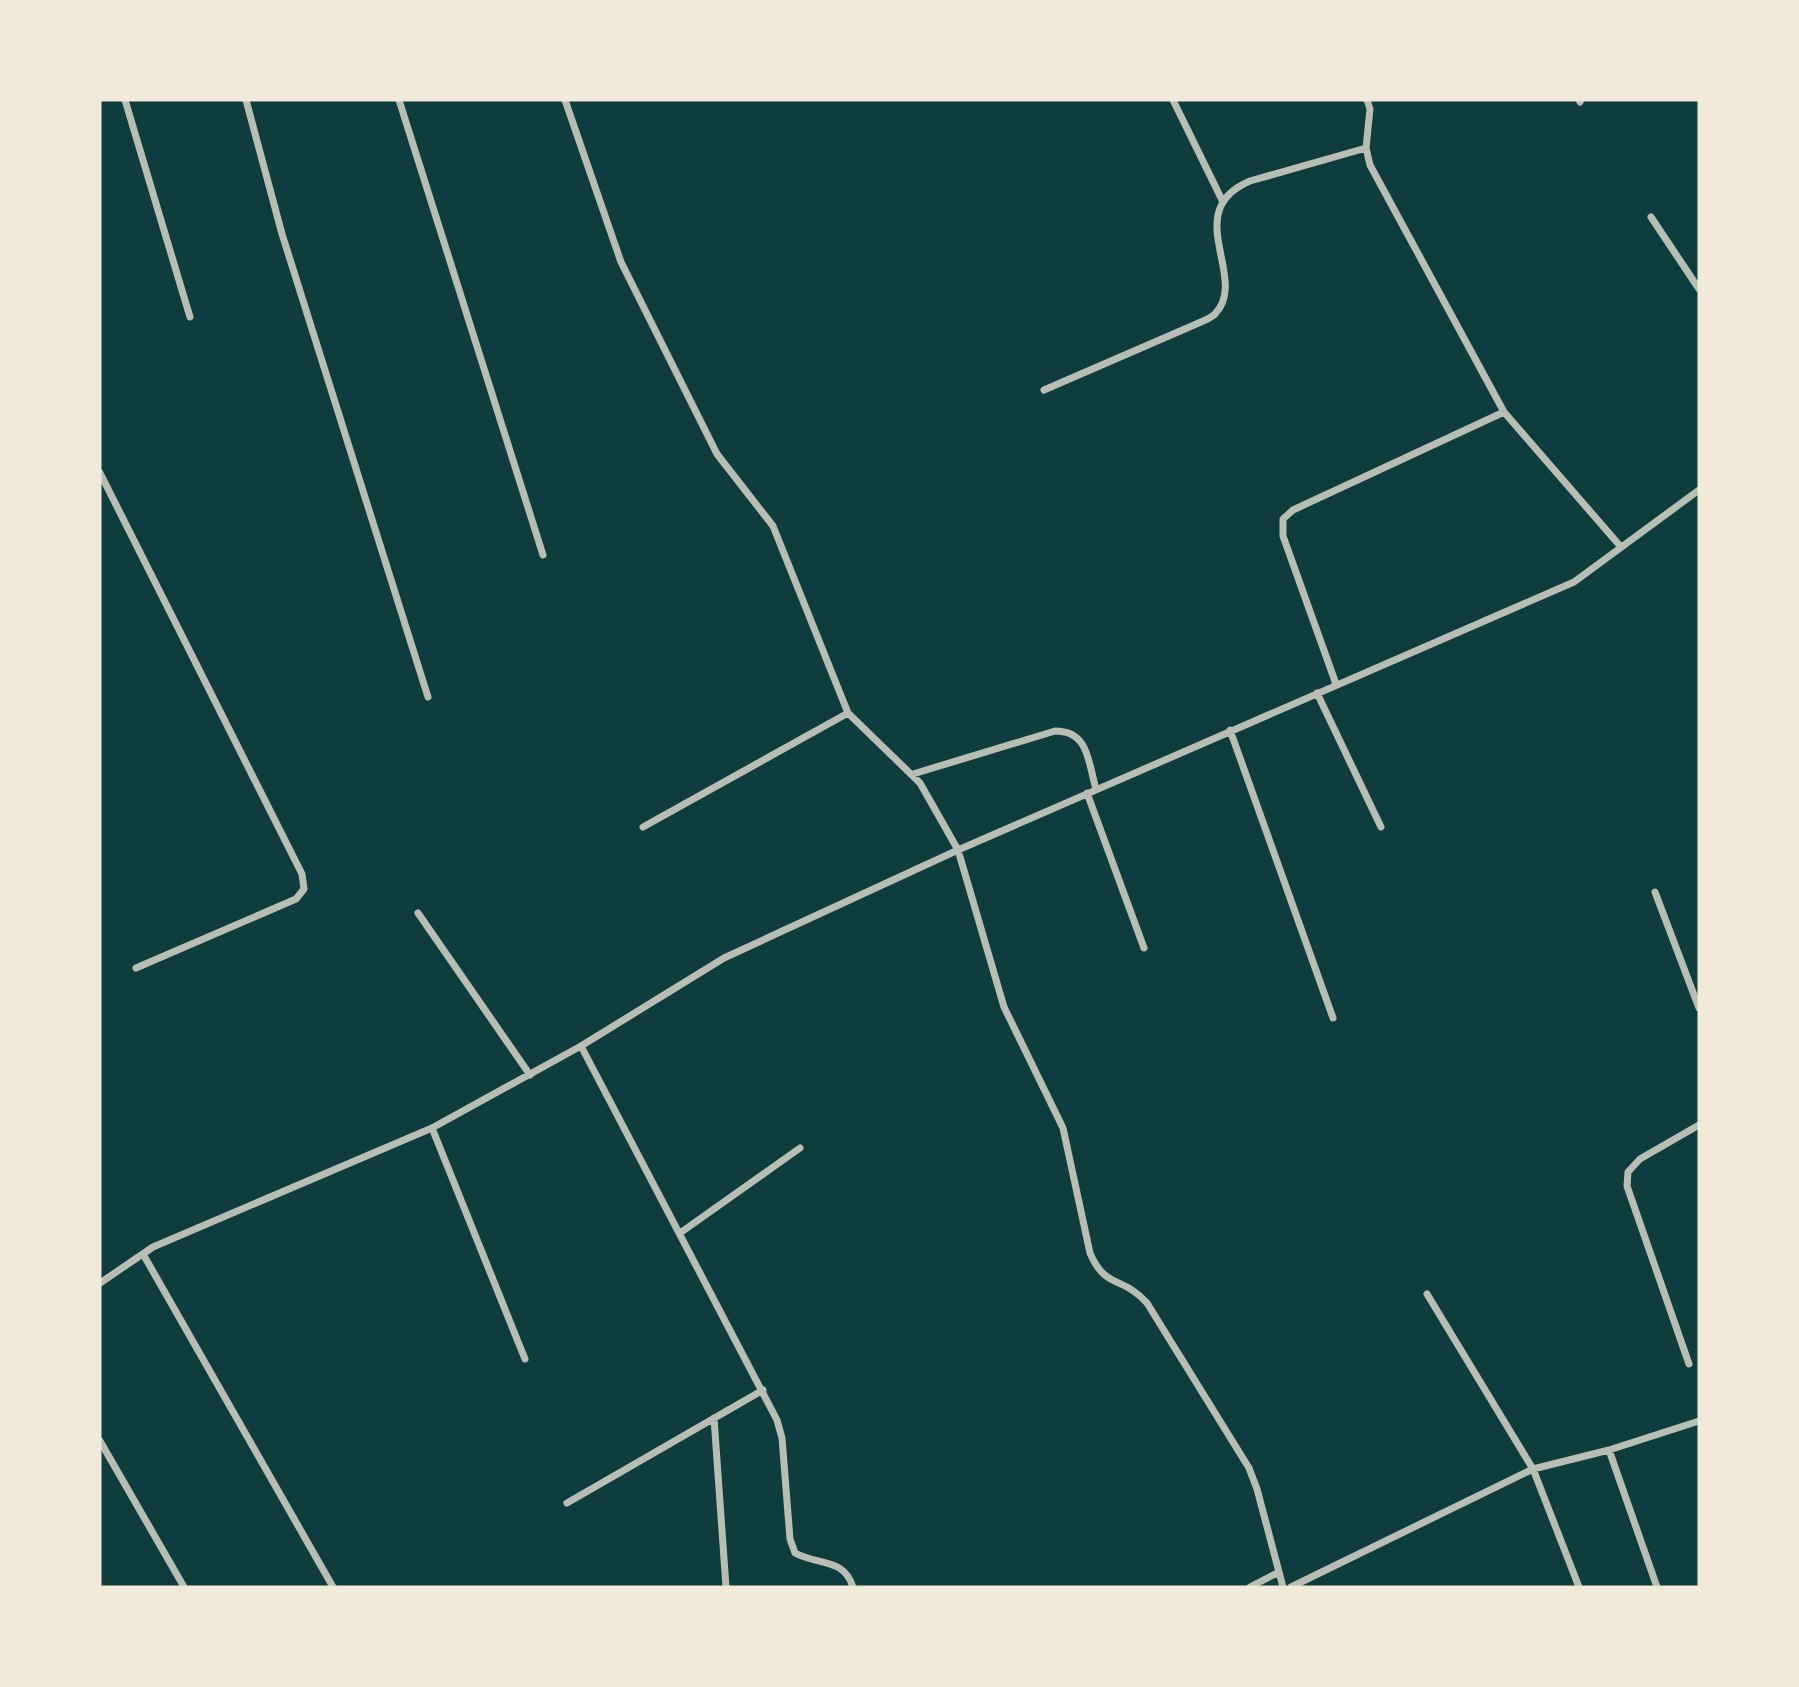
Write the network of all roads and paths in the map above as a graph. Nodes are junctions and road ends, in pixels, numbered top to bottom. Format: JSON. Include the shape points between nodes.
{"nodes":[{"id":1,"x":125,"y":100,"type":"edge"},
{"id":2,"x":246,"y":100,"type":"edge"},
{"id":3,"x":399,"y":100,"type":"edge"},
{"id":4,"x":565,"y":100,"type":"edge"},
{"id":5,"x":1173,"y":100,"type":"edge"},
{"id":6,"x":1367,"y":100,"type":"edge"},
{"id":7,"x":1366,"y":148,"type":"junction"},
{"id":8,"x":1223,"y":202,"type":"junction"},
{"id":9,"x":1651,"y":217,"type":"dead end"},
{"id":10,"x":1699,"y":289,"type":"edge"},
{"id":11,"x":190,"y":317,"type":"dead end"},
{"id":12,"x":1044,"y":390,"type":"dead end"},
{"id":13,"x":1504,"y":412,"type":"junction"},
{"id":14,"x":100,"y":473,"type":"edge"},
{"id":15,"x":1699,"y":490,"type":"edge"},
{"id":16,"x":1621,"y":547,"type":"junction"},
{"id":17,"x":543,"y":555,"type":"dead end"},
{"id":18,"x":1336,"y":684,"type":"junction"},
{"id":19,"x":1317,"y":692,"type":"junction"},
{"id":20,"x":428,"y":697,"type":"dead end"},
{"id":21,"x":848,"y":713,"type":"junction"},
{"id":22,"x":1230,"y":730,"type":"junction"},
{"id":23,"x":913,"y":774,"type":"junction"},
{"id":24,"x":1096,"y":789,"type":"junction"},
{"id":25,"x":1087,"y":793,"type":"junction"},
{"id":26,"x":643,"y":827,"type":"dead end"},
{"id":27,"x":1381,"y":827,"type":"dead end"},
{"id":28,"x":958,"y":850,"type":"junction"},
{"id":29,"x":1656,"y":892,"type":"dead end"},
{"id":30,"x":418,"y":913,"type":"dead end"},
{"id":31,"x":1144,"y":948,"type":"dead end"},
{"id":32,"x":136,"y":968,"type":"dead end"},
{"id":33,"x":1699,"y":1008,"type":"edge"},
{"id":34,"x":1333,"y":1018,"type":"dead end"},
{"id":35,"x":581,"y":1046,"type":"junction"},
{"id":36,"x":530,"y":1075,"type":"junction"},
{"id":37,"x":1699,"y":1125,"type":"edge"},
{"id":38,"x":432,"y":1128,"type":"junction"},
{"id":39,"x":800,"y":1148,"type":"dead end"},
{"id":40,"x":680,"y":1233,"type":"junction"},
{"id":41,"x":143,"y":1254,"type":"junction"},
{"id":42,"x":100,"y":1283,"type":"edge"},
{"id":43,"x":1427,"y":1294,"type":"dead end"},
{"id":44,"x":524,"y":1359,"type":"dead end"},
{"id":45,"x":1689,"y":1364,"type":"dead end"},
{"id":46,"x":763,"y":1390,"type":"junction"},
{"id":47,"x":714,"y":1418,"type":"junction"},
{"id":48,"x":1699,"y":1421,"type":"edge"},
{"id":49,"x":100,"y":1441,"type":"edge"},
{"id":50,"x":1609,"y":1450,"type":"junction"},
{"id":51,"x":1532,"y":1469,"type":"junction"},
{"id":52,"x":567,"y":1503,"type":"dead end"},
{"id":53,"x":1279,"y":1572,"type":"junction"},
{"id":54,"x":184,"y":1587,"type":"edge"},
{"id":55,"x":333,"y":1587,"type":"edge"},
{"id":56,"x":726,"y":1587,"type":"edge"},
{"id":57,"x":853,"y":1587,"type":"edge"},
{"id":58,"x":1250,"y":1587,"type":"edge"},
{"id":59,"x":1283,"y":1587,"type":"edge"},
{"id":60,"x":1291,"y":1587,"type":"edge"},
{"id":61,"x":1579,"y":1587,"type":"edge"},
{"id":62,"x":1657,"y":1587,"type":"edge"}],
"edges":[{"from":1,"to":11,"type":"street"},
{"from":2,"to":20,"type":"street","via":[[282,234]]},
{"from":3,"to":17,"type":"street"},
{"from":4,"to":21,"type":"street","via":[[621,262],[717,454],[773,526]]},
{"from":5,"to":8,"type":"street"},
{"from":6,"to":7,"type":"street"},
{"from":7,"to":8,"type":"street","via":[[1234,187]]},
{"from":7,"to":13,"type":"street","via":[[1370,165]]},
{"from":8,"to":12,"type":"street","via":[[1216,218],[1225,286],[1215,314]]},
{"from":9,"to":10,"type":"street"},
{"from":13,"to":16,"type":"street"},
{"from":13,"to":18,"type":"street","via":[[1293,510],[1283,519],[1283,536]]},
{"from":14,"to":32,"type":"street","via":[[302,874],[304,889],[296,899]]},
{"from":15,"to":16,"type":"street"},
{"from":16,"to":18,"type":"street","via":[[1574,582]]},
{"from":18,"to":19,"type":"street"},
{"from":19,"to":22,"type":"street"},
{"from":19,"to":27,"type":"street"},
{"from":21,"to":23,"type":"street"},
{"from":21,"to":26,"type":"street"},
{"from":22,"to":24,"type":"street"},
{"from":22,"to":34,"type":"street"},
{"from":23,"to":24,"type":"street","via":[[1065,731],[1081,741]]},
{"from":23,"to":28,"type":"street"},
{"from":24,"to":25,"type":"street"},
{"from":25,"to":28,"type":"street"},
{"from":25,"to":31,"type":"street"},
{"from":28,"to":35,"type":"street","via":[[724,958]]},
{"from":28,"to":53,"type":"street","via":[[1004,1007],[1063,1128],[1096,1268],[1107,1279],[1137,1291],[1147,1303],[1239,1448],[1257,1489]]},
{"from":29,"to":33,"type":"street"},
{"from":30,"to":36,"type":"street"},
{"from":35,"to":36,"type":"street"},
{"from":35,"to":40,"type":"street"},
{"from":36,"to":38,"type":"street"},
{"from":37,"to":45,"type":"street","via":[[1640,1159],[1628,1172],[1627,1185]]},
{"from":38,"to":41,"type":"street"},
{"from":38,"to":44,"type":"street"},
{"from":39,"to":40,"type":"street"},
{"from":40,"to":46,"type":"street"},
{"from":41,"to":42,"type":"street"},
{"from":41,"to":55,"type":"street"},
{"from":43,"to":51,"type":"street"},
{"from":46,"to":47,"type":"street"},
{"from":46,"to":57,"type":"street","via":[[782,1438],[795,1553],[844,1569]]},
{"from":47,"to":52,"type":"street"},
{"from":47,"to":56,"type":"street"},
{"from":48,"to":50,"type":"street"},
{"from":49,"to":54,"type":"street"},
{"from":50,"to":51,"type":"street"},
{"from":50,"to":62,"type":"street"},
{"from":51,"to":60,"type":"street"},
{"from":51,"to":61,"type":"street"},
{"from":53,"to":58,"type":"street"},
{"from":53,"to":59,"type":"street"}]}
